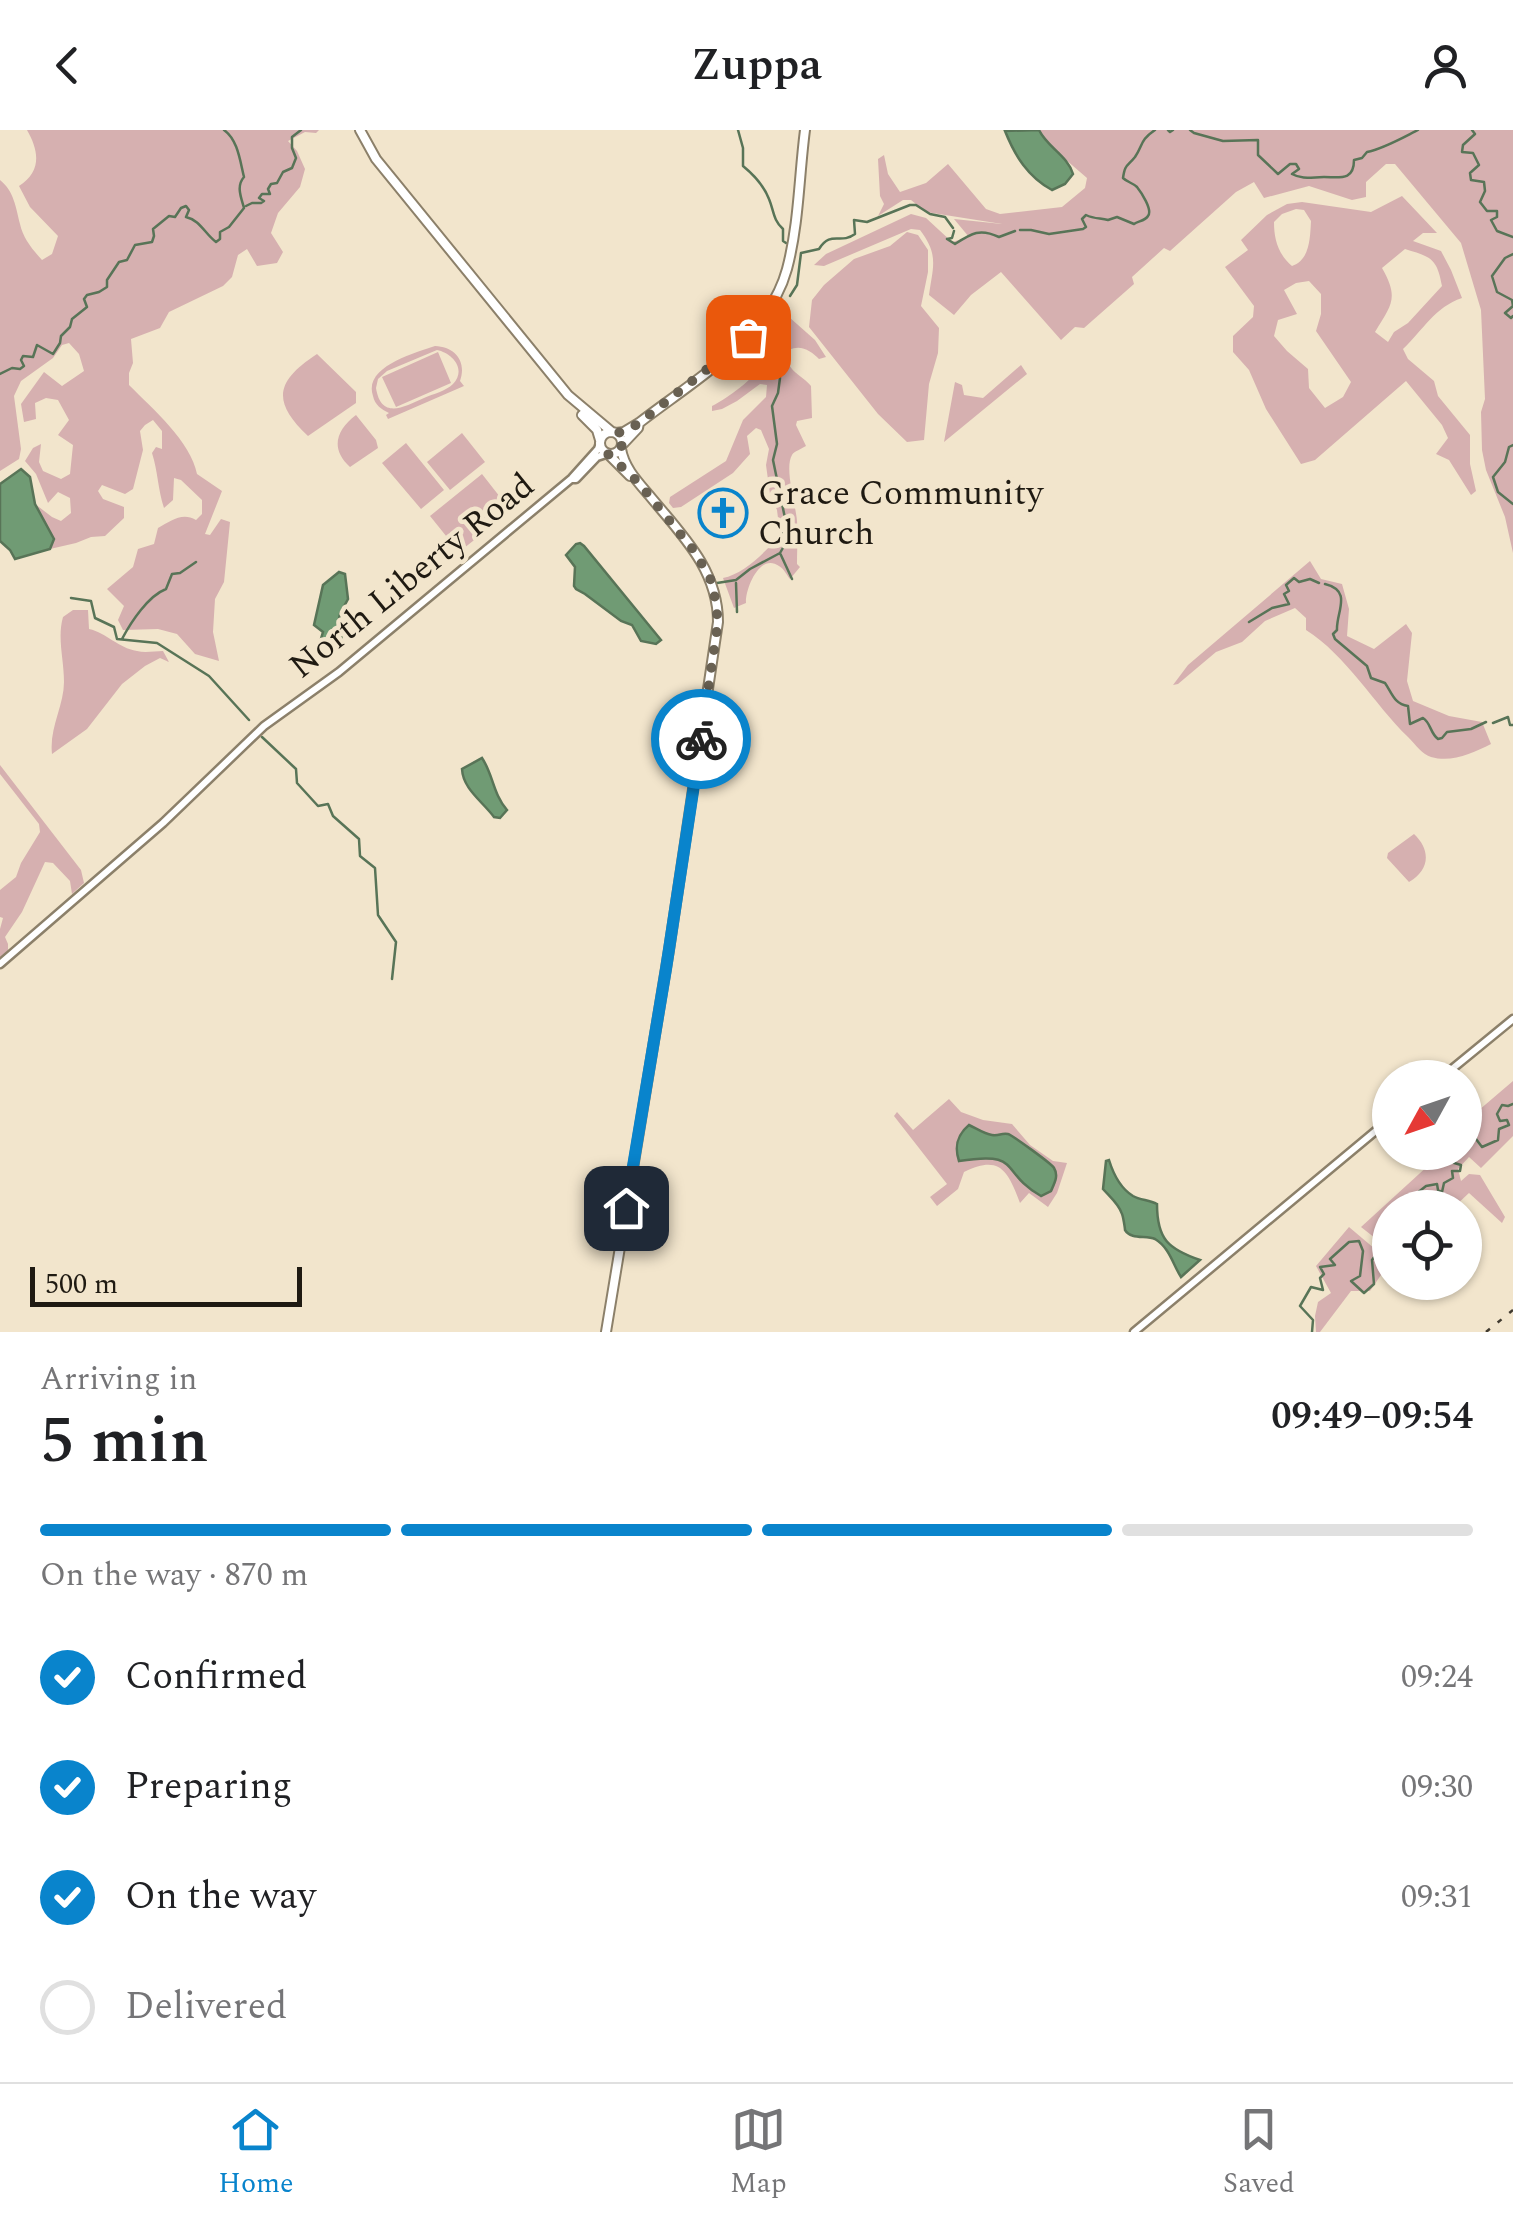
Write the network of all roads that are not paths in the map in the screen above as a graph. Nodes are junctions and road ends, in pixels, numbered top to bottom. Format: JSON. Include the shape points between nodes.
{"nodes":[{"id":1,"x":360,"y":130,"type":"edge"},
{"id":2,"x":805,"y":130,"type":"edge"},
{"id":3,"x":568,"y":395,"type":"junction"},
{"id":4,"x":639,"y":423,"type":"junction"},
{"id":5,"x":614,"y":433,"type":"junction"},
{"id":6,"x":600,"y":442,"type":"junction"},
{"id":7,"x":622,"y":447,"type":"junction"},
{"id":8,"x":607,"y":454,"type":"junction"},
{"id":9,"x":571,"y":479,"type":"junction"},
{"id":10,"x":638,"y":482,"type":"junction"},
{"id":11,"x":0,"y":964,"type":"edge"},
{"id":12,"x":1513,"y":1018,"type":"edge"},
{"id":13,"x":1463,"y":1060,"type":"edge"},
{"id":14,"x":1372,"y":1134,"type":"edge"},
{"id":15,"x":606,"y":1332,"type":"edge"},
{"id":16,"x":1134,"y":1332,"type":"edge"}],
"edges":[{"from":1,"to":3,"type":"main road","via":[[376,159]]},
{"from":2,"to":4,"type":"main road","via":[[790,257],[770,309],[736,348]]},
{"from":3,"to":5,"type":"main road"},
{"from":3,"to":6,"type":"main road"},
{"from":4,"to":5,"type":"main road"},
{"from":4,"to":7,"type":"main road"},
{"from":5,"to":6,"type":"main road"},
{"from":5,"to":7,"type":"main road"},
{"from":6,"to":8,"type":"main road"},
{"from":6,"to":9,"type":"street","name":"North Liberty Road"},
{"from":7,"to":8,"type":"main road"},
{"from":7,"to":10,"type":"main road"},
{"from":8,"to":9,"type":"street","name":"North Liberty Road"},
{"from":8,"to":10,"type":"main road"},
{"from":9,"to":11,"type":"street","name":"North Liberty Road","via":[[339,672],[258,730],[163,823]]},
{"from":10,"to":15,"type":"main road","via":[[709,574],[718,608]]},
{"from":12,"to":13,"type":"street"},
{"from":14,"to":16,"type":"street"}]}
